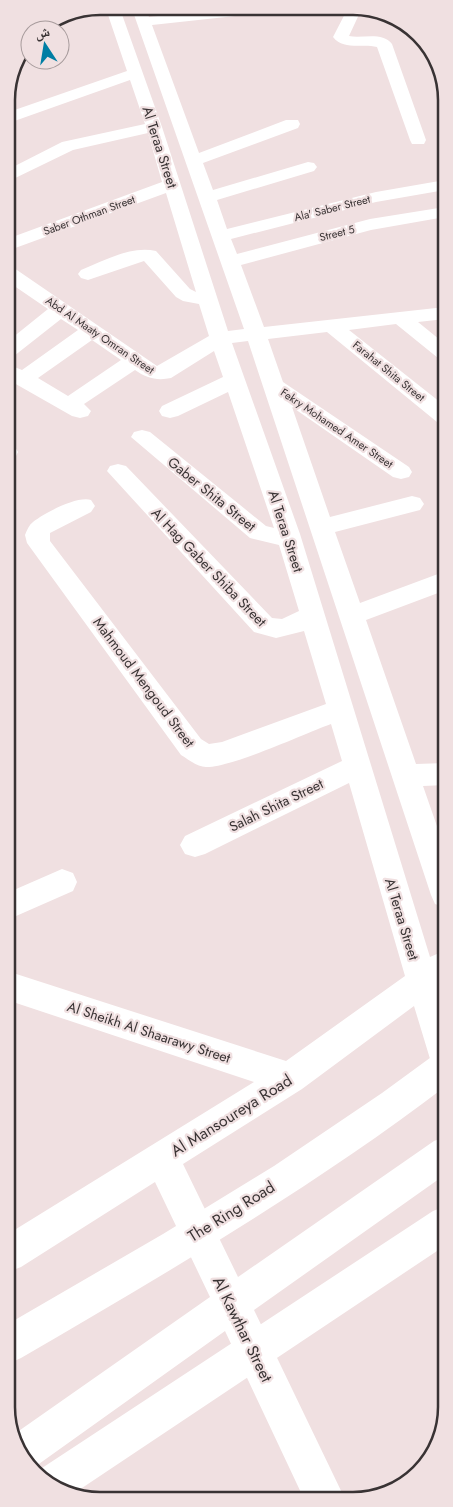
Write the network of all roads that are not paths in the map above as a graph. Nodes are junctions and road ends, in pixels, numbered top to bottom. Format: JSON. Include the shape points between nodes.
{"nodes":[{"id":1,"x":115,"y":15,"type":"edge"},
{"id":2,"x":140,"y":15,"type":"edge"},
{"id":3,"x":351,"y":15,"type":"edge"},
{"id":4,"x":135,"y":73,"type":"junction"},
{"id":5,"x":15,"y":116,"type":"edge"},
{"id":6,"x":292,"y":124,"type":"dead end"},
{"id":7,"x":154,"y":126,"type":"junction"},
{"id":8,"x":418,"y":140,"type":"dead end"},
{"id":9,"x":193,"y":160,"type":"junction"},
{"id":10,"x":308,"y":167,"type":"dead end"},
{"id":11,"x":15,"y":173,"type":"edge"},
{"id":12,"x":172,"y":185,"type":"junction"},
{"id":13,"x":438,"y":186,"type":"edge"},
{"id":14,"x":207,"y":198,"type":"junction"},
{"id":15,"x":438,"y":213,"type":"edge"},
{"id":16,"x":220,"y":236,"type":"junction"},
{"id":17,"x":15,"y":242,"type":"edge"},
{"id":18,"x":229,"y":262,"type":"junction"},
{"id":19,"x":88,"y":274,"type":"dead end"},
{"id":20,"x":15,"y":278,"type":"edge"},
{"id":21,"x":208,"y":299,"type":"junction"},
{"id":22,"x":61,"y":310,"type":"junction"},
{"id":23,"x":438,"y":314,"type":"edge"},
{"id":24,"x":400,"y":318,"type":"junction"},
{"id":25,"x":332,"y":326,"type":"junction"},
{"id":26,"x":92,"y":330,"type":"junction"},
{"id":27,"x":256,"y":334,"type":"junction"},
{"id":28,"x":220,"y":338,"type":"junction"},
{"id":29,"x":15,"y":346,"type":"edge"},
{"id":30,"x":438,"y":348,"type":"edge"},
{"id":31,"x":135,"y":360,"type":"junction"},
{"id":32,"x":15,"y":374,"type":"edge"},
{"id":33,"x":235,"y":380,"type":"junction"},
{"id":34,"x":272,"y":384,"type":"junction"},
{"id":35,"x":170,"y":411,"type":"dead end"},
{"id":36,"x":438,"y":411,"type":"edge"},
{"id":37,"x":142,"y":436,"type":"dead end"},
{"id":38,"x":118,"y":471,"type":"dead end"},
{"id":39,"x":401,"y":472,"type":"dead end"},
{"id":40,"x":412,"y":504,"type":"dead end"},
{"id":41,"x":84,"y":506,"type":"dead end"},
{"id":42,"x":321,"y":527,"type":"junction"},
{"id":43,"x":288,"y":534,"type":"junction"},
{"id":44,"x":438,"y":583,"type":"edge"},
{"id":45,"x":312,"y":615,"type":"junction"},
{"id":46,"x":351,"y":616,"type":"junction"},
{"id":47,"x":340,"y":710,"type":"junction"},
{"id":48,"x":357,"y":766,"type":"junction"},
{"id":49,"x":438,"y":774,"type":"edge"},
{"id":50,"x":405,"y":776,"type":"junction"},
{"id":51,"x":195,"y":845,"type":"dead end"},
{"id":52,"x":438,"y":872,"type":"edge"},
{"id":53,"x":62,"y":882,"type":"dead end"},
{"id":54,"x":15,"y":903,"type":"edge"},
{"id":55,"x":434,"y":973,"type":"edge"},
{"id":56,"x":15,"y":987,"type":"edge"},
{"id":57,"x":438,"y":1002,"type":"edge"},
{"id":58,"x":438,"y":1072,"type":"edge"},
{"id":59,"x":290,"y":1078,"type":"junction"},
{"id":60,"x":162,"y":1158,"type":"junction"},
{"id":61,"x":438,"y":1159,"type":"edge"},
{"id":62,"x":438,"y":1229,"type":"edge"},
{"id":63,"x":15,"y":1250,"type":"edge"},
{"id":64,"x":232,"y":1305,"type":"junction"},
{"id":65,"x":15,"y":1341,"type":"edge"},
{"id":66,"x":26,"y":1449,"type":"edge"},
{"id":67,"x":57,"y":1481,"type":"edge"},
{"id":68,"x":322,"y":1492,"type":"edge"}],
"edges":[{"from":1,"to":4,"type":"main road","name":"Al Teraa Street"},
{"from":2,"to":9,"type":"main road","name":"Al Teraa Street"},
{"from":3,"to":8,"type":"main road","via":[[340,37],[350,42],[384,44]]},
{"from":4,"to":5,"type":"main road"},
{"from":4,"to":7,"type":"main road","name":"Al Teraa Street"},
{"from":6,"to":9,"type":"main road"},
{"from":7,"to":11,"type":"main road","via":[[76,144]]},
{"from":7,"to":12,"type":"main road","name":"Al Teraa Street"},
{"from":9,"to":14,"type":"main road","name":"Al Teraa Street"},
{"from":10,"to":14,"type":"main road"},
{"from":12,"to":17,"type":"main road","name":"Saber Othman Street"},
{"from":12,"to":21,"type":"main road","name":"Al Teraa Street"},
{"from":13,"to":16,"type":"main road","name":"Ala' Saber Street","via":[[376,197]]},
{"from":14,"to":16,"type":"main road","name":"Al Teraa Street"},
{"from":15,"to":18,"type":"main road","name":"Street 5","via":[[355,228]]},
{"from":16,"to":18,"type":"main road","name":"Al Teraa Street"},
{"from":18,"to":27,"type":"main road","name":"Al Teraa Street"},
{"from":19,"to":21,"type":"main road","via":[[138,255],[149,255],[183,293]]},
{"from":20,"to":22,"type":"main road","name":"Abd Al Maaty Omran Street"},
{"from":21,"to":28,"type":"main road","name":"Al Teraa Street"},
{"from":22,"to":26,"type":"main road","name":"Abd Al Maaty Omran Street"},
{"from":22,"to":29,"type":"main road"},
{"from":23,"to":24,"type":"main road"},
{"from":24,"to":25,"type":"main road"},
{"from":24,"to":30,"type":"main road"},
{"from":25,"to":27,"type":"main road"},
{"from":25,"to":36,"type":"main road","name":"Farahat Shita Street"},
{"from":26,"to":31,"type":"main road","name":"Abd Al Maaty Omran Street"},
{"from":26,"to":32,"type":"main road"},
{"from":27,"to":28,"type":"main road"},
{"from":27,"to":34,"type":"main road","name":"Al Teraa Street"},
{"from":28,"to":31,"type":"main road","name":"Abd Al Maaty Omran Street","via":[[164,373],[152,372]]},
{"from":28,"to":33,"type":"main road","name":"Al Teraa Street"},
{"from":31,"to":32,"type":"main road","via":[[75,408]]},
{"from":33,"to":35,"type":"main road"},
{"from":33,"to":43,"type":"main road","name":"Al Teraa Street"},
{"from":34,"to":39,"type":"main road","name":"Fekry Mohamed Amer Street"},
{"from":34,"to":42,"type":"main road","name":"Al Teraa Street"},
{"from":37,"to":43,"type":"main road","name":"Gaber Shita Street","via":[[258,532],[278,537]]},
{"from":38,"to":45,"type":"main road","name":"Al Hag Gaber Shiba Street","via":[[263,625],[272,631],[282,630]]},
{"from":40,"to":42,"type":"main road"},
{"from":41,"to":47,"type":"main road","name":"Mahmoud Mengoud Street","via":[[40,528],[37,535],[39,543],[190,747],[204,756],[224,753]]},
{"from":42,"to":46,"type":"main road","name":"Al Teraa Street"},
{"from":43,"to":45,"type":"main road","name":"Al Teraa Street"},
{"from":44,"to":46,"type":"main road"},
{"from":45,"to":47,"type":"main road","name":"Al Teraa Street"},
{"from":46,"to":50,"type":"main road","name":"Al Teraa Street"},
{"from":47,"to":48,"type":"main road","name":"Al Teraa Street"},
{"from":48,"to":51,"type":"main road","name":"Salah Shita Street"},
{"from":48,"to":55,"type":"main road","name":"Al Teraa Street"},
{"from":49,"to":50,"type":"main road"},
{"from":50,"to":52,"type":"main road","name":"Al Teraa Street"},
{"from":53,"to":54,"type":"main road"},
{"from":55,"to":57,"type":"main road","name":"Al Teraa Street"},
{"from":55,"to":59,"type":"main road","name":"Al Mansoureya Road"},
{"from":56,"to":59,"type":"main road","name":"Al Sheikh Al Shaarawy Street"},
{"from":58,"to":65,"type":"main road","name":"The Ring Road","via":[[389,1110],[252,1199]]},
{"from":59,"to":60,"type":"main road","name":"Al Mansoureya Road"},
{"from":60,"to":63,"type":"main road","name":"Al Mansoureya Road"},
{"from":60,"to":64,"type":"main road","name":"Al Kawthar Street"},
{"from":61,"to":64,"type":"main road"},
{"from":62,"to":67,"type":"main road"},
{"from":64,"to":66,"type":"main road"},
{"from":64,"to":68,"type":"main road","name":"Al Kawthar Street"}]}
